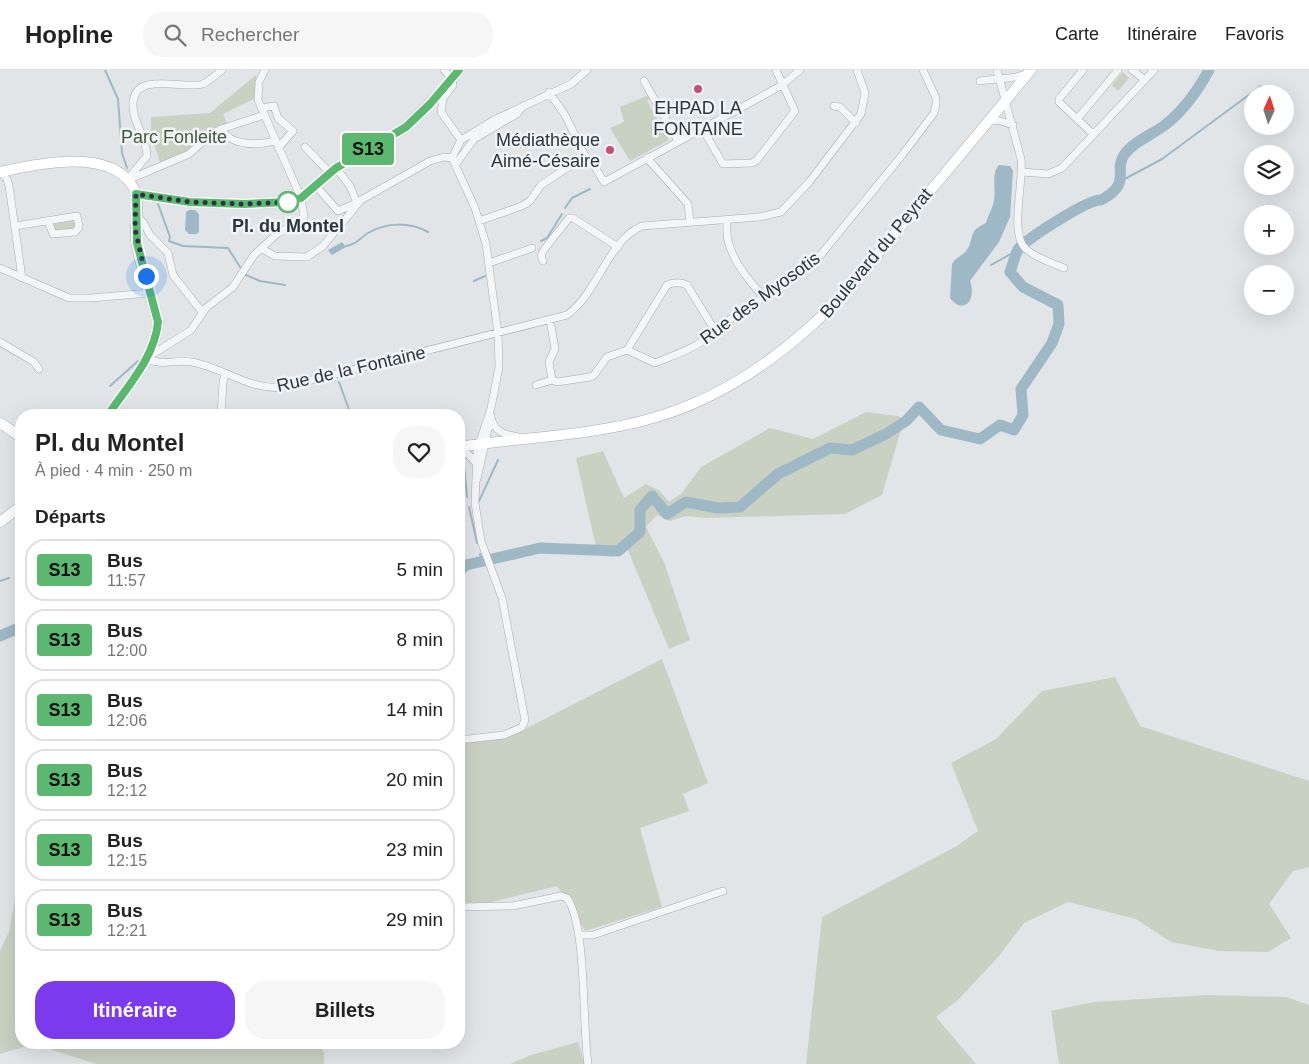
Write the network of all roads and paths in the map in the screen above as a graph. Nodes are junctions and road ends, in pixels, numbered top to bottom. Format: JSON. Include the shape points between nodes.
{"nodes":[{"id":1,"x":222,"y":70,"type":"edge"},
{"id":2,"x":265,"y":70,"type":"edge"},
{"id":3,"x":444,"y":70,"type":"edge"},
{"id":4,"x":459,"y":70,"type":"edge"},
{"id":5,"x":587,"y":70,"type":"edge"},
{"id":6,"x":776,"y":70,"type":"edge"},
{"id":7,"x":800,"y":70,"type":"edge"},
{"id":8,"x":857,"y":70,"type":"edge"},
{"id":9,"x":923,"y":70,"type":"edge"},
{"id":10,"x":1083,"y":70,"type":"edge"},
{"id":11,"x":1118,"y":70,"type":"edge"},
{"id":12,"x":1132,"y":70,"type":"edge"},
{"id":13,"x":1154,"y":70,"type":"edge"},
{"id":14,"x":1030,"y":72,"type":"edge"},
{"id":15,"x":998,"y":73,"type":"edge"},
{"id":16,"x":452,"y":79,"type":"junction"},
{"id":17,"x":644,"y":80,"type":"dead end"},
{"id":18,"x":1145,"y":80,"type":"junction"},
{"id":19,"x":980,"y":81,"type":"dead end"},
{"id":20,"x":782,"y":85,"type":"junction"},
{"id":21,"x":550,"y":92,"type":"junction"},
{"id":22,"x":1005,"y":99,"type":"junction"},
{"id":23,"x":523,"y":105,"type":"junction"},
{"id":24,"x":834,"y":106,"type":"dead end"},
{"id":25,"x":261,"y":108,"type":"junction"},
{"id":26,"x":278,"y":118,"type":"junction"},
{"id":27,"x":1078,"y":118,"type":"junction"},
{"id":28,"x":265,"y":119,"type":"junction"},
{"id":29,"x":986,"y":122,"type":"junction"},
{"id":30,"x":856,"y":123,"type":"junction"},
{"id":31,"x":1013,"y":125,"type":"junction"},
{"id":32,"x":702,"y":128,"type":"junction"},
{"id":33,"x":221,"y":129,"type":"junction"},
{"id":34,"x":1093,"y":134,"type":"junction"},
{"id":35,"x":461,"y":140,"type":"junction"},
{"id":36,"x":678,"y":141,"type":"junction"},
{"id":37,"x":277,"y":144,"type":"junction"},
{"id":38,"x":305,"y":147,"type":"dead end"},
{"id":39,"x":585,"y":156,"type":"junction"},
{"id":40,"x":452,"y":158,"type":"junction"},
{"id":41,"x":647,"y":158,"type":"junction"},
{"id":42,"x":456,"y":164,"type":"junction"},
{"id":43,"x":333,"y":170,"type":"junction"},
{"id":44,"x":0,"y":172,"type":"edge"},
{"id":45,"x":1022,"y":172,"type":"junction"},
{"id":46,"x":127,"y":180,"type":"junction"},
{"id":47,"x":316,"y":187,"type":"junction"},
{"id":48,"x":136,"y":194,"type":"junction"},
{"id":49,"x":301,"y":198,"type":"junction"},
{"id":50,"x":357,"y":203,"type":"junction"},
{"id":51,"x":136,"y":217,"type":"junction"},
{"id":52,"x":727,"y":220,"type":"junction"},
{"id":53,"x":48,"y":221,"type":"dead end"},
{"id":54,"x":479,"y":221,"type":"junction"},
{"id":55,"x":690,"y":222,"type":"junction"},
{"id":56,"x":16,"y":226,"type":"junction"},
{"id":57,"x":618,"y":247,"type":"junction"},
{"id":58,"x":532,"y":248,"type":"dead end"},
{"id":59,"x":262,"y":249,"type":"junction"},
{"id":60,"x":543,"y":262,"type":"dead end"},
{"id":61,"x":488,"y":263,"type":"junction"},
{"id":62,"x":0,"y":268,"type":"edge"},
{"id":63,"x":1064,"y":268,"type":"dead end"},
{"id":64,"x":22,"y":278,"type":"junction"},
{"id":65,"x":150,"y":292,"type":"junction"},
{"id":66,"x":761,"y":294,"type":"junction"},
{"id":67,"x":202,"y":312,"type":"junction"},
{"id":68,"x":550,"y":320,"type":"junction"},
{"id":69,"x":714,"y":329,"type":"junction"},
{"id":70,"x":498,"y":333,"type":"junction"},
{"id":71,"x":0,"y":342,"type":"edge"},
{"id":72,"x":627,"y":350,"type":"junction"},
{"id":73,"x":147,"y":358,"type":"junction"},
{"id":74,"x":39,"y":369,"type":"dead end"},
{"id":75,"x":226,"y":375,"type":"junction"},
{"id":76,"x":552,"y":380,"type":"junction"},
{"id":77,"x":536,"y":385,"type":"dead end"},
{"id":78,"x":491,"y":408,"type":"junction"},
{"id":79,"x":112,"y":409,"type":"edge"},
{"id":80,"x":221,"y":409,"type":"edge"},
{"id":81,"x":491,"y":416,"type":"junction"},
{"id":82,"x":526,"y":438,"type":"junction"},
{"id":83,"x":482,"y":443,"type":"junction"},
{"id":84,"x":465,"y":447,"type":"edge"},
{"id":85,"x":465,"y":452,"type":"edge"},
{"id":86,"x":475,"y":462,"type":"junction"},
{"id":87,"x":474,"y":489,"type":"junction"},
{"id":88,"x":15,"y":511,"type":"edge"},
{"id":89,"x":0,"y":522,"type":"edge"},
{"id":90,"x":465,"y":739,"type":"edge"},
{"id":91,"x":723,"y":891,"type":"dead end"},
{"id":92,"x":465,"y":907,"type":"edge"},
{"id":93,"x":579,"y":935,"type":"junction"},
{"id":94,"x":588,"y":1064,"type":"edge"}],
"edges":[{"from":1,"to":46,"type":"street","via":[[203,84],[156,83],[142,86],[137,91],[133,111],[147,156]]},
{"from":2,"to":25,"type":"street","via":[[258,87]]},
{"from":3,"to":16,"type":"street"},
{"from":4,"to":16,"type":"street"},
{"from":5,"to":21,"type":"street","via":[[571,84]]},
{"from":6,"to":20,"type":"street"},
{"from":7,"to":20,"type":"street"},
{"from":8,"to":30,"type":"street","name":"Rue de la Fontaine","via":[[865,101]]},
{"from":9,"to":66,"type":"street","name":"Rue des Myosotis","via":[[936,98],[934,113],[819,257]]},
{"from":10,"to":27,"type":"street","via":[[1059,98],[1062,105]]},
{"from":11,"to":27,"type":"street"},
{"from":12,"to":18,"type":"street"},
{"from":13,"to":18,"type":"street"},
{"from":14,"to":15,"type":"street","via":[[1013,78]]},
{"from":14,"to":22,"type":"street","name":"Boulevard du Peyrat"},
{"from":15,"to":19,"type":"street"},
{"from":15,"to":22,"type":"street"},
{"from":16,"to":35,"type":"street","via":[[453,87],[443,98],[441,112]]},
{"from":16,"to":43,"type":"street","via":[[406,127]]},
{"from":17,"to":36,"type":"street"},
{"from":18,"to":34,"type":"street"},
{"from":20,"to":32,"type":"street"},
{"from":20,"to":32,"type":"street","via":[[795,112],[752,163],[727,165],[720,162]]},
{"from":21,"to":23,"type":"street"},
{"from":21,"to":39,"type":"street"},
{"from":22,"to":29,"type":"street","name":"Boulevard du Peyrat"},
{"from":22,"to":31,"type":"street"},
{"from":23,"to":35,"type":"street"},
{"from":23,"to":42,"type":"street","via":[[517,114],[474,139]]},
{"from":24,"to":30,"type":"street","via":[[840,107]]},
{"from":25,"to":26,"type":"street","via":[[274,106]]},
{"from":25,"to":28,"type":"street"},
{"from":26,"to":28,"type":"street"},
{"from":26,"to":37,"type":"street","via":[[293,131]]},
{"from":27,"to":34,"type":"street"},
{"from":28,"to":33,"type":"street"},
{"from":28,"to":37,"type":"street"},
{"from":29,"to":31,"type":"street","via":[[997,120]]},
{"from":29,"to":82,"type":"street","name":"Boulevard du Peyrat","via":[[847,291],[822,318],[767,363],[714,394],[653,418],[620,426]]},
{"from":30,"to":52,"type":"street","name":"Rue de la Fontaine","via":[[788,208],[770,216]]},
{"from":31,"to":45,"type":"street"},
{"from":32,"to":36,"type":"street"},
{"from":33,"to":37,"type":"street","via":[[226,135],[247,144]]},
{"from":33,"to":46,"type":"street","via":[[189,154]]},
{"from":34,"to":45,"type":"street","via":[[1056,172]]},
{"from":35,"to":40,"type":"street"},
{"from":36,"to":41,"type":"street"},
{"from":37,"to":49,"type":"street"},
{"from":38,"to":43,"type":"street"},
{"from":39,"to":41,"type":"street","via":[[604,182]]},
{"from":39,"to":54,"type":"street","via":[[541,185],[530,201],[522,206]]},
{"from":40,"to":42,"type":"street"},
{"from":40,"to":50,"type":"street","via":[[430,161]]},
{"from":41,"to":55,"type":"street","via":[[688,204]]},
{"from":42,"to":54,"type":"street"},
{"from":43,"to":47,"type":"street"},
{"from":43,"to":50,"type":"street","via":[[350,186]]},
{"from":44,"to":46,"type":"street","via":[[84,161],[103,166]]},
{"from":44,"to":56,"type":"street","via":[[7,179]]},
{"from":45,"to":63,"type":"street","via":[[1017,236],[1026,249]]},
{"from":46,"to":48,"type":"street"},
{"from":47,"to":49,"type":"street"},
{"from":47,"to":50,"type":"street","via":[[338,211]]},
{"from":48,"to":49,"type":"street","via":[[190,202],[244,204]]},
{"from":48,"to":51,"type":"street"},
{"from":49,"to":59,"type":"street","via":[[304,217],[278,233]]},
{"from":50,"to":59,"type":"street","via":[[323,246],[307,257],[276,256]]},
{"from":51,"to":65,"type":"street","via":[[137,243]]},
{"from":51,"to":67,"type":"street","via":[[168,253],[173,276]]},
{"from":52,"to":55,"type":"street","name":"Rue de la Fontaine"},
{"from":52,"to":66,"type":"street","via":[[728,243],[751,284]]},
{"from":53,"to":56,"type":"street"},
{"from":54,"to":61,"type":"street"},
{"from":55,"to":57,"type":"street","name":"Rue de la Fontaine","via":[[642,226],[626,236]]},
{"from":56,"to":64,"type":"street"},
{"from":57,"to":60,"type":"street","via":[[569,218],[542,253]]},
{"from":57,"to":68,"type":"street","name":"Rue de la Fontaine","via":[[576,309]]},
{"from":58,"to":61,"type":"street"},
{"from":59,"to":67,"type":"street","via":[[250,260],[233,287]]},
{"from":61,"to":70,"type":"street"},
{"from":62,"to":64,"type":"street"},
{"from":64,"to":65,"type":"street","via":[[62,296],[76,298]]},
{"from":65,"to":73,"type":"street","via":[[158,322]]},
{"from":66,"to":69,"type":"street","name":"Rue des Myosotis","via":[[757,303]]},
{"from":67,"to":73,"type":"street","via":[[191,330]]},
{"from":68,"to":70,"type":"street","name":"Rue de la Fontaine"},
{"from":68,"to":76,"type":"street","via":[[555,349],[549,362]]},
{"from":69,"to":72,"type":"street","name":"Rue des Myosotis","via":[[711,335],[686,350],[655,362]]},
{"from":69,"to":72,"type":"street","via":[[687,285],[672,283]]},
{"from":70,"to":75,"type":"street","name":"Rue de la Fontaine","via":[[280,388],[254,386]]},
{"from":70,"to":78,"type":"street","via":[[499,367]]},
{"from":71,"to":74,"type":"street","via":[[34,362]]},
{"from":72,"to":76,"type":"street","via":[[606,357],[590,377]]},
{"from":73,"to":75,"type":"street","name":"Rue de la Fontaine","via":[[155,363],[175,360],[198,363]]},
{"from":73,"to":79,"type":"street"},
{"from":75,"to":80,"type":"street"},
{"from":76,"to":77,"type":"street"},
{"from":78,"to":81,"type":"street"},
{"from":78,"to":83,"type":"street"},
{"from":81,"to":82,"type":"street","via":[[494,428],[500,432]]},
{"from":81,"to":83,"type":"street"},
{"from":82,"to":83,"type":"street","name":"Boulevard du Peyrat"},
{"from":83,"to":84,"type":"street","name":"Boulevard du Peyrat"},
{"from":83,"to":86,"type":"street"},
{"from":83,"to":87,"type":"street"},
{"from":85,"to":86,"type":"street"},
{"from":86,"to":87,"type":"street"},
{"from":87,"to":90,"type":"street","via":[[479,529],[502,598],[525,720],[522,727],[504,735]]},
{"from":88,"to":89,"type":"street"},
{"from":91,"to":93,"type":"street","via":[[592,935]]},
{"from":92,"to":93,"type":"street","via":[[513,906],[562,896],[567,898],[576,918]]},
{"from":93,"to":94,"type":"street"}]}
